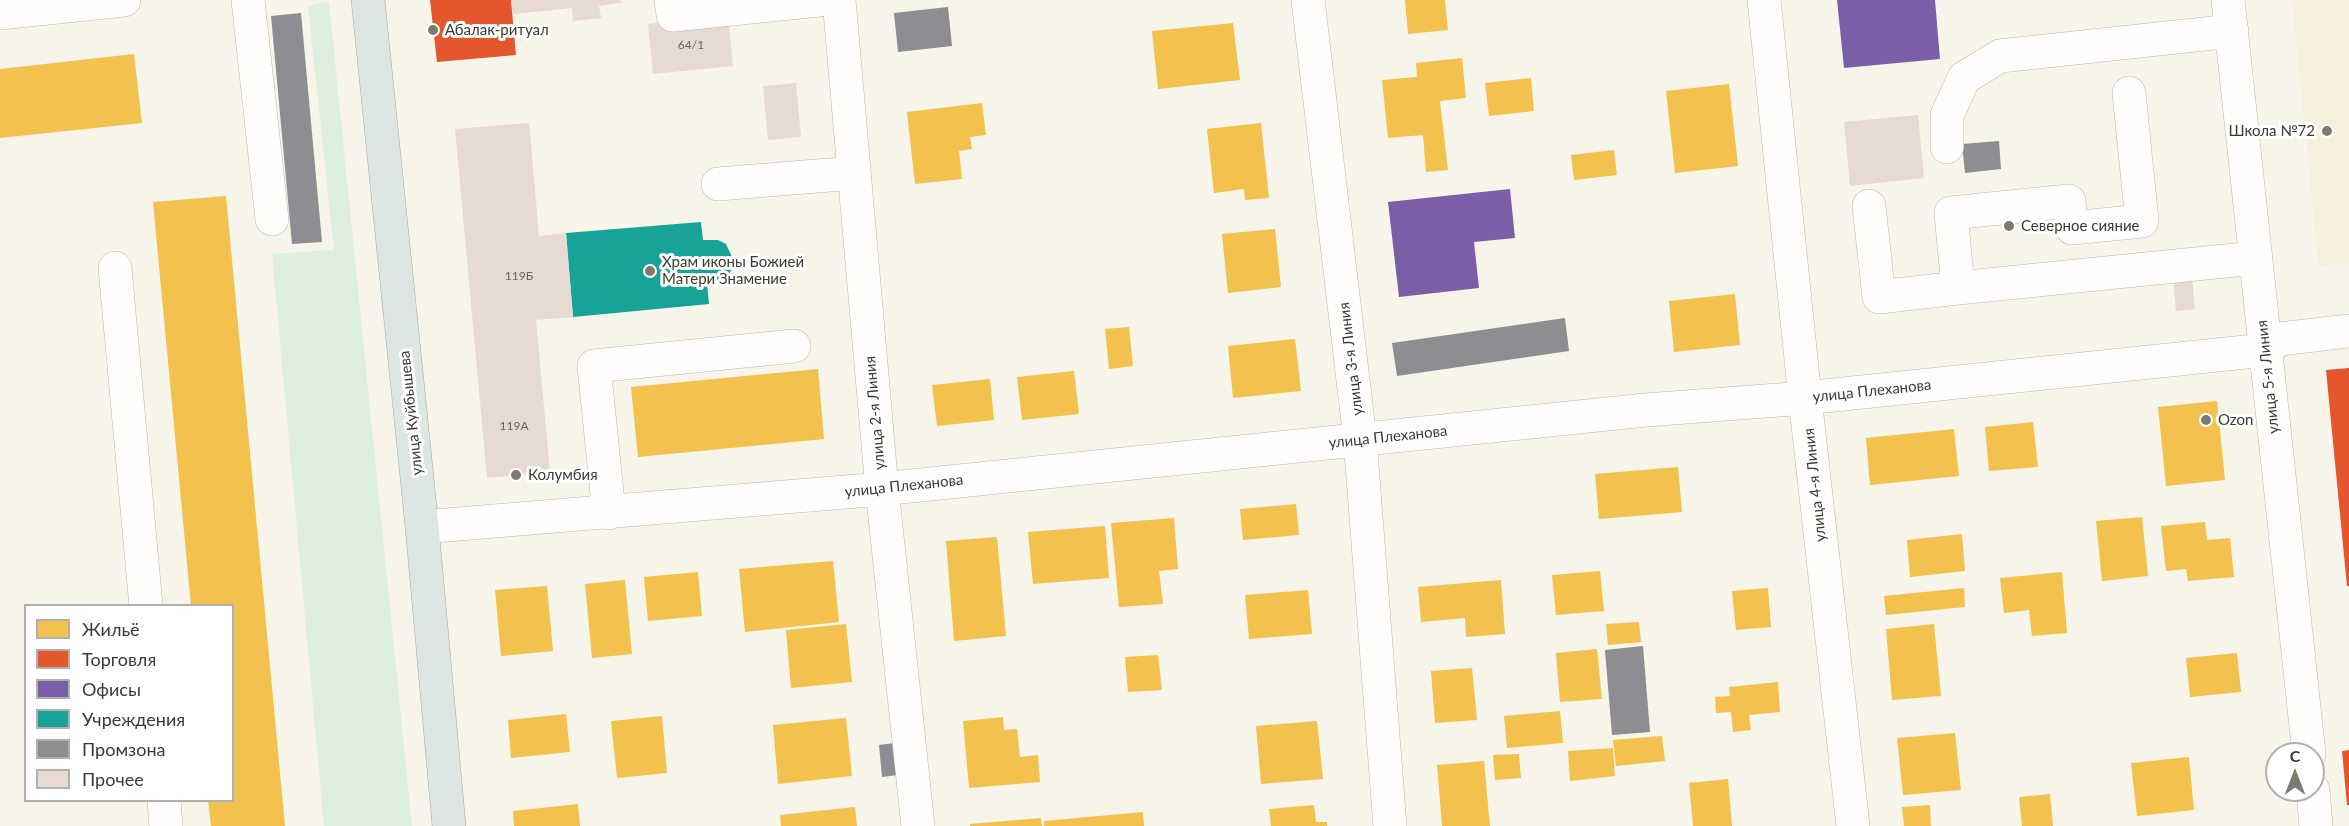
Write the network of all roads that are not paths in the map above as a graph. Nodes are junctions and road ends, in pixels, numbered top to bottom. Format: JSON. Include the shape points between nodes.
{"nodes":[{"id":1,"x":124,"y":0,"type":"edge"},
{"id":2,"x":248,"y":0,"type":"edge"},
{"id":3,"x":368,"y":0,"type":"edge"},
{"id":4,"x":671,"y":0,"type":"edge"},
{"id":5,"x":819,"y":0,"type":"edge"},
{"id":6,"x":839,"y":0,"type":"edge"},
{"id":7,"x":1308,"y":0,"type":"edge"},
{"id":8,"x":1764,"y":0,"type":"edge"},
{"id":9,"x":0,"y":14,"type":"edge"},
{"id":10,"x":2230,"y":16,"type":"edge"},
{"id":11,"x":2129,"y":93,"type":"dead end"},
{"id":12,"x":1947,"y":147,"type":"dead end"},
{"id":13,"x":854,"y":173,"type":"junction"},
{"id":14,"x":718,"y":184,"type":"dead end"},
{"id":15,"x":1869,"y":206,"type":"dead end"},
{"id":16,"x":272,"y":219,"type":"dead end"},
{"id":17,"x":2255,"y":258,"type":"junction"},
{"id":18,"x":115,"y":268,"type":"dead end"},
{"id":19,"x":1958,"y":288,"type":"junction"},
{"id":20,"x":2349,"y":331,"type":"edge"},
{"id":21,"x":794,"y":346,"type":"dead end"},
{"id":22,"x":2265,"y":350,"type":"junction"},
{"id":23,"x":1805,"y":399,"type":"junction"},
{"id":24,"x":1360,"y":439,"type":"junction"},
{"id":25,"x":882,"y":489,"type":"junction"},
{"id":26,"x":609,"y":513,"type":"junction"},
{"id":27,"x":422,"y":527,"type":"junction"},
{"id":28,"x":146,"y":604,"type":"edge"},
{"id":29,"x":2308,"y":742,"type":"edge"},
{"id":30,"x":164,"y":802,"type":"edge"},
{"id":31,"x":2314,"y":802,"type":"edge"},
{"id":32,"x":166,"y":826,"type":"edge"},
{"id":33,"x":449,"y":826,"type":"edge"},
{"id":34,"x":918,"y":826,"type":"edge"},
{"id":35,"x":1390,"y":826,"type":"edge"},
{"id":36,"x":1853,"y":826,"type":"edge"},
{"id":37,"x":2316,"y":826,"type":"edge"}],
"edges":[{"from":1,"to":9,"type":"street"},
{"from":2,"to":16,"type":"street"},
{"from":3,"to":27,"type":"main road","name":"улица Куйбышева"},
{"from":4,"to":5,"type":"street","via":[[673,15]]},
{"from":6,"to":13,"type":"street","name":"улица 2-я Линия"},
{"from":7,"to":24,"type":"street","name":"улица 3-я Линия"},
{"from":8,"to":23,"type":"street","name":"улица 4-я Линия"},
{"from":10,"to":12,"type":"street","via":[[2000,56],[1964,78],[1947,115]]},
{"from":10,"to":17,"type":"street","name":"улица 5-я Линия"},
{"from":11,"to":19,"type":"street","via":[[2142,221],[2072,228],[2069,201],[1951,213]]},
{"from":13,"to":14,"type":"street"},
{"from":13,"to":25,"type":"street","name":"улица 2-я Линия"},
{"from":15,"to":19,"type":"street","via":[[1879,297]]},
{"from":17,"to":19,"type":"street"},
{"from":17,"to":22,"type":"street","name":"улица 5-я Линия"},
{"from":18,"to":28,"type":"street"},
{"from":20,"to":22,"type":"street","name":"улица Плеханова","via":[[2280,339]]},
{"from":21,"to":26,"type":"street","via":[[594,366]]},
{"from":22,"to":23,"type":"street","name":"улица Плеханова"},
{"from":22,"to":29,"type":"street","name":"улица 5-я Линия"},
{"from":23,"to":24,"type":"street","name":"улица Плеханова","via":[[1646,410]]},
{"from":23,"to":36,"type":"street","name":"улица 4-я Линия"},
{"from":24,"to":25,"type":"street","name":"улица Плеханова"},
{"from":24,"to":35,"type":"street","name":"улица 3-я Линия"},
{"from":25,"to":26,"type":"street","name":"улица Плеханова"},
{"from":25,"to":34,"type":"street","name":"улица 2-я Линия"},
{"from":26,"to":27,"type":"street","name":"улица Плеханова"},
{"from":27,"to":33,"type":"main road","name":"улица Куйбышева"},
{"from":30,"to":32,"type":"street"},
{"from":31,"to":37,"type":"street"}]}
